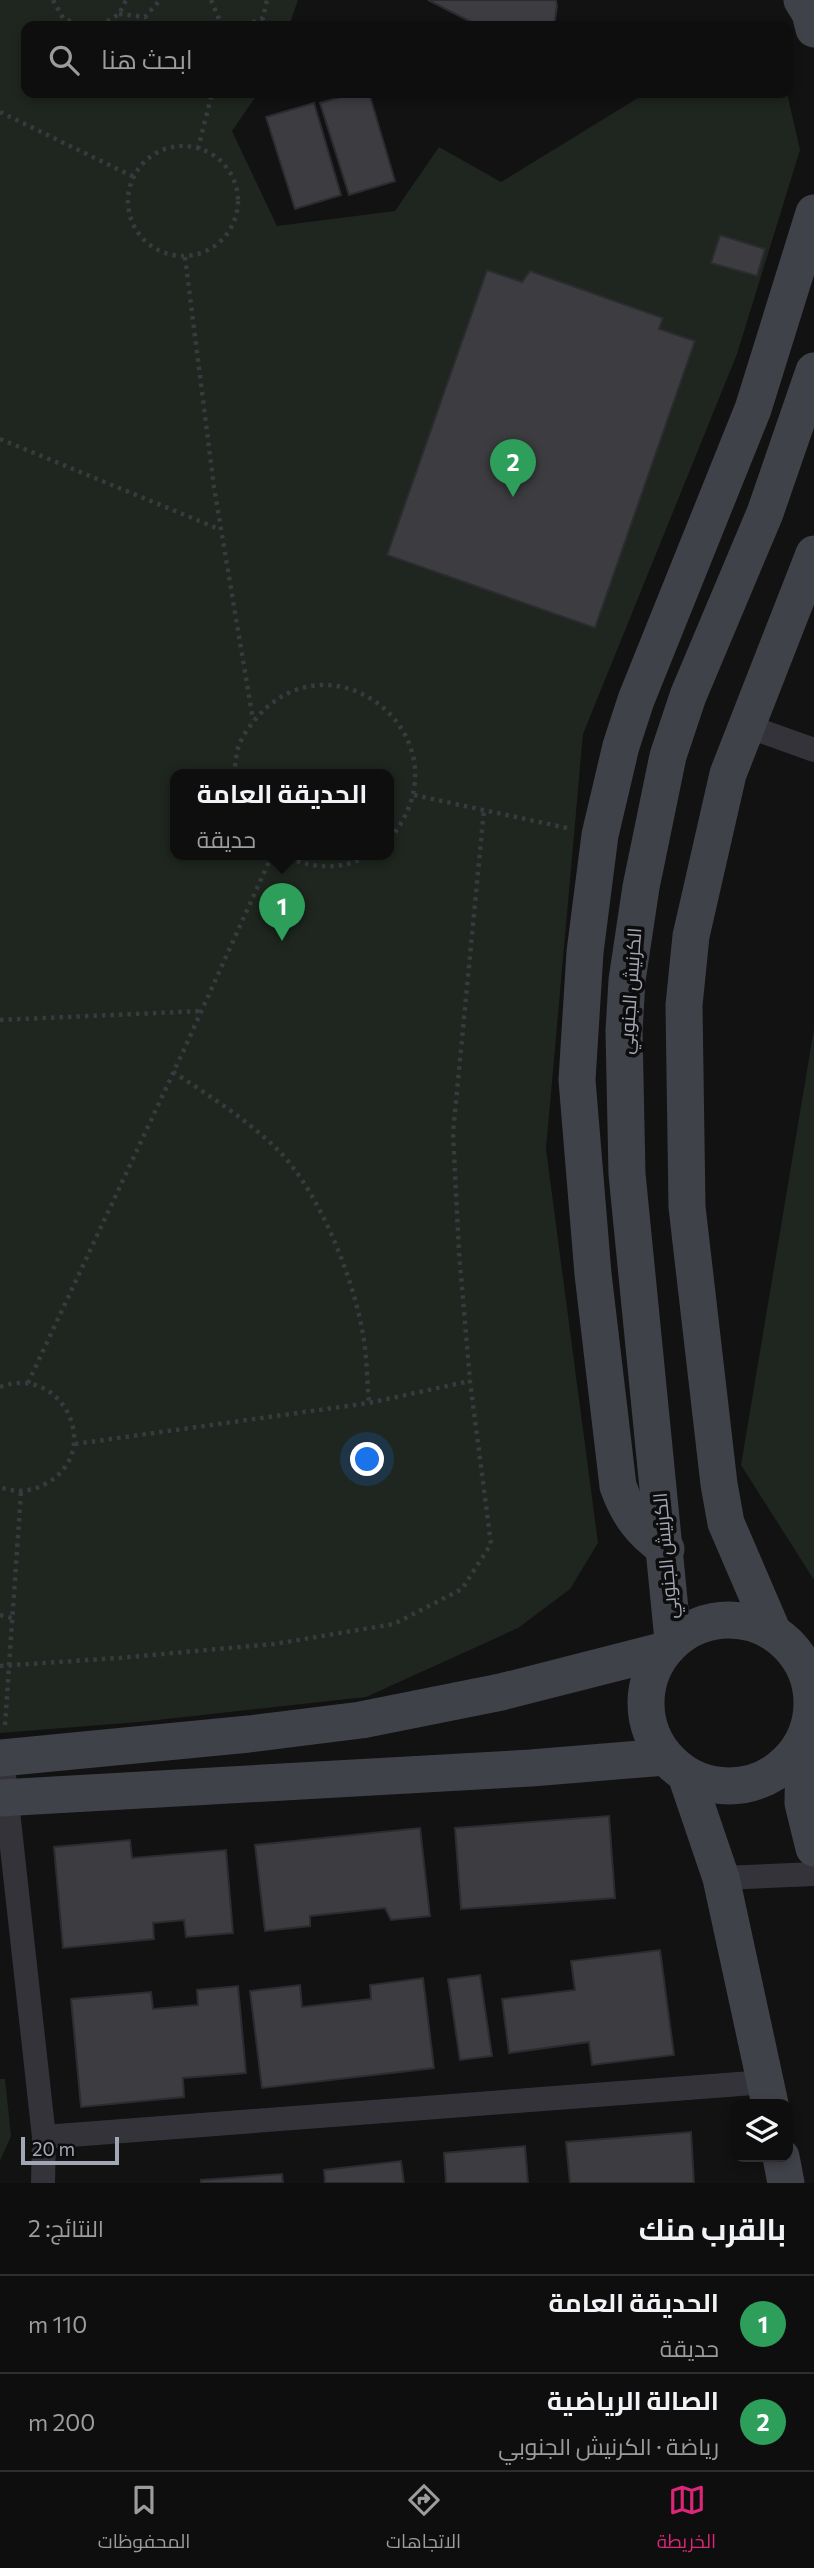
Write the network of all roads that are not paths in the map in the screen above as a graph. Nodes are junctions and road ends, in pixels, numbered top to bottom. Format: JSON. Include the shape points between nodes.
{"nodes":[{"id":1,"x":802,"y":0,"type":"edge"},
{"id":2,"x":814,"y":29,"type":"edge"},
{"id":3,"x":814,"y":213,"type":"edge"},
{"id":4,"x":814,"y":371,"type":"edge"},
{"id":5,"x":814,"y":554,"type":"edge"},
{"id":6,"x":747,"y":726,"type":"junction"},
{"id":7,"x":814,"y":750,"type":"edge"},
{"id":8,"x":666,"y":1549,"type":"junction"},
{"id":9,"x":772,"y":1630,"type":"junction"},
{"id":10,"x":668,"y":1645,"type":"junction"},
{"id":11,"x":808,"y":1659,"type":"edge"},
{"id":12,"x":804,"y":1742,"type":"junction"},
{"id":13,"x":1,"y":1758,"type":"edge"},
{"id":14,"x":675,"y":1766,"type":"junction"},
{"id":15,"x":3,"y":1798,"type":"edge"},
{"id":16,"x":814,"y":1848,"type":"edge"},
{"id":17,"x":814,"y":1874,"type":"edge"},
{"id":18,"x":721,"y":1878,"type":"junction"},
{"id":19,"x":768,"y":2093,"type":"edge"},
{"id":20,"x":44,"y":2137,"type":"junction"},
{"id":21,"x":781,"y":2162,"type":"edge"},
{"id":22,"x":43,"y":2183,"type":"edge"},
{"id":23,"x":786,"y":2183,"type":"edge"}],
"edges":[{"from":1,"to":2,"type":"main road"},
{"from":3,"to":8,"type":"main road","via":[[753,409],[621,746],[600,835],[585,951],[577,1080],[593,1274],[618,1486],[636,1524]]},
{"from":4,"to":8,"type":"main road","name":"الكرنيش الجنوبي","via":[[765,513],[688,696],[668,756],[627,980],[626,1174]]},
{"from":5,"to":6,"type":"main road"},
{"from":6,"to":7,"type":"street"},
{"from":6,"to":9,"type":"main road","via":[[728,774],[691,936],[684,1005],[687,1206],[726,1522]]},
{"from":8,"to":10,"type":"main road","name":"الكرنيش الجنوبي"},
{"from":9,"to":10,"type":"main road","via":[[738,1619],[704,1623]]},
{"from":9,"to":11,"type":"main road"},
{"from":10,"to":13,"type":"main road","via":[[500,1692],[361,1720]]},
{"from":10,"to":14,"type":"main road","via":[[646,1686],[647,1724]]},
{"from":11,"to":12,"type":"main road","via":[[814,1700]]},
{"from":12,"to":14,"type":"main road","via":[[783,1768],[752,1784],[718,1786]]},
{"from":12,"to":16,"type":"main road","via":[[803,1803]]},
{"from":13,"to":15,"type":"street"},
{"from":14,"to":15,"type":"main road","via":[[531,1768]]},
{"from":14,"to":18,"type":"main road"},
{"from":15,"to":20,"type":"street"},
{"from":17,"to":18,"type":"street"},
{"from":18,"to":19,"type":"main road"},
{"from":19,"to":20,"type":"street"},
{"from":20,"to":22,"type":"street"},
{"from":21,"to":23,"type":"main road"}]}
